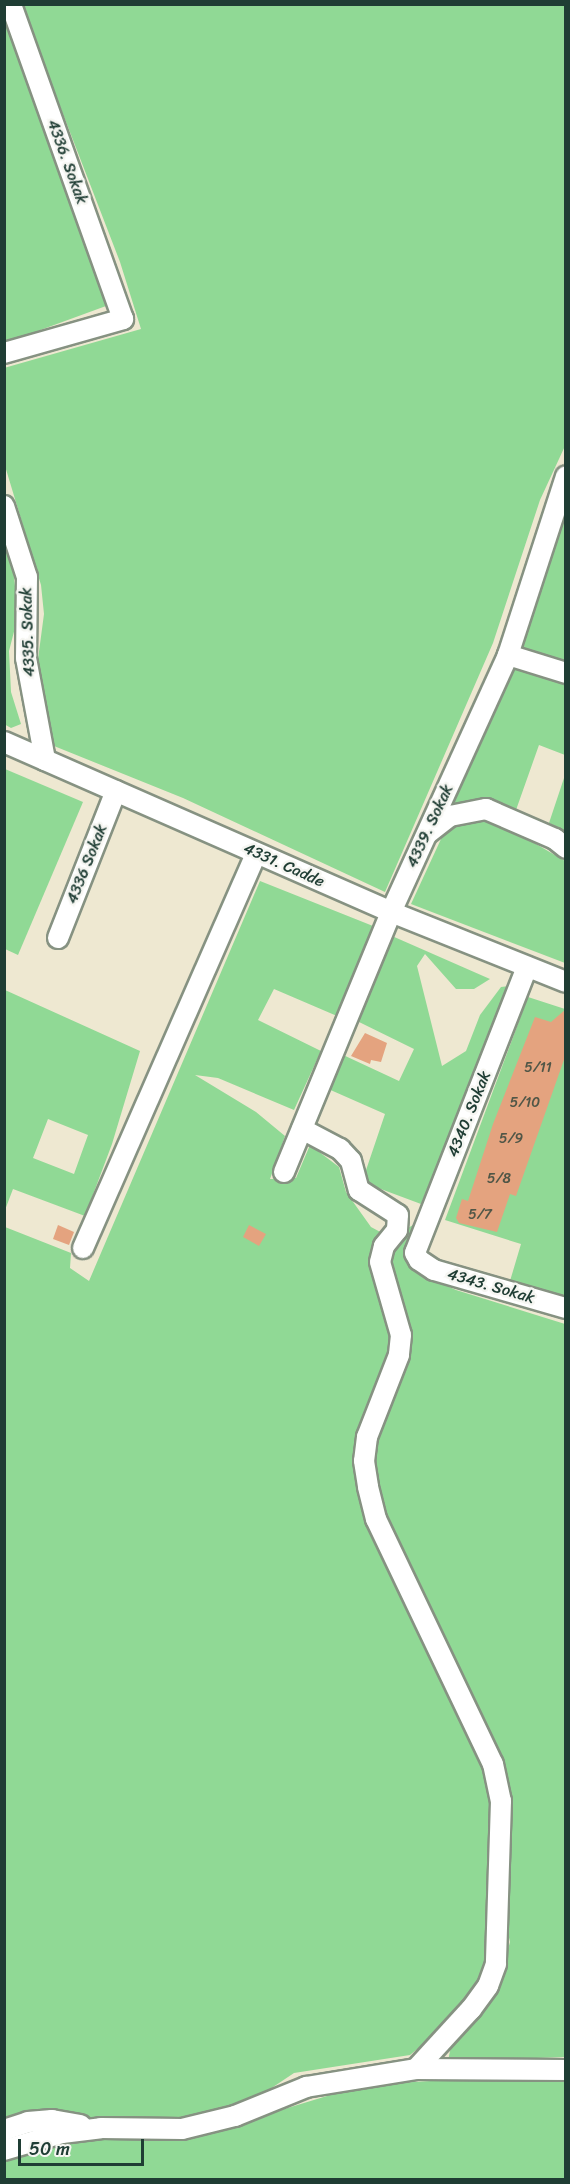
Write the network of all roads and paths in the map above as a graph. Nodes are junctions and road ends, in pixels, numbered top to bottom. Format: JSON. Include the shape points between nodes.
{"nodes":[{"id":1,"x":11,"y":4,"type":"edge"},
{"id":2,"x":4,"y":353,"type":"edge"},
{"id":3,"x":566,"y":476,"type":"edge"},
{"id":4,"x":561,"y":498,"type":"edge"},
{"id":5,"x":4,"y":506,"type":"edge"},
{"id":6,"x":508,"y":655,"type":"junction"},
{"id":7,"x":566,"y":673,"type":"edge"},
{"id":8,"x":4,"y":742,"type":"edge"},
{"id":9,"x":45,"y":760,"type":"junction"},
{"id":10,"x":116,"y":791,"type":"junction"},
{"id":11,"x":426,"y":835,"type":"junction"},
{"id":12,"x":566,"y":848,"type":"edge"},
{"id":13,"x":256,"y":853,"type":"junction"},
{"id":14,"x":391,"y":912,"type":"junction"},
{"id":15,"x":58,"y":938,"type":"dead end"},
{"id":16,"x":527,"y":968,"type":"junction"},
{"id":17,"x":566,"y":982,"type":"edge"},
{"id":18,"x":302,"y":1129,"type":"junction"},
{"id":19,"x":284,"y":1172,"type":"dead end"},
{"id":20,"x":83,"y":1248,"type":"dead end"},
{"id":21,"x":418,"y":1260,"type":"joint"},
{"id":22,"x":566,"y":1308,"type":"edge"},
{"id":23,"x":416,"y":2069,"type":"junction"},
{"id":24,"x":566,"y":2070,"type":"edge"},
{"id":25,"x":101,"y":2128,"type":"junction"},
{"id":26,"x":4,"y":2130,"type":"edge"},
{"id":27,"x":4,"y":2150,"type":"edge"}],
"edges":[{"from":1,"to":2,"type":"street","name":"4336. Sokak","via":[[123,319]]},
{"from":3,"to":4,"type":"street","name":"4339. Sokak"},
{"from":4,"to":6,"type":"street","name":"4339. Sokak"},
{"from":5,"to":9,"type":"street","name":"4335. Sokak","via":[[27,577],[26,658]]},
{"from":6,"to":7,"type":"street"},
{"from":6,"to":11,"type":"street","name":"4339. Sokak"},
{"from":8,"to":9,"type":"street","name":"4331. Cadde"},
{"from":9,"to":10,"type":"street","name":"4331. Cadde"},
{"from":10,"to":13,"type":"street","name":"4331. Cadde"},
{"from":10,"to":15,"type":"street","name":"4336 Sokak"},
{"from":11,"to":12,"type":"street","via":[[450,816],[486,809],[555,839]]},
{"from":11,"to":14,"type":"street","name":"4339. Sokak"},
{"from":13,"to":14,"type":"street","name":"4331. Cadde"},
{"from":13,"to":20,"type":"street"},
{"from":14,"to":16,"type":"street","name":"4331. Cadde"},
{"from":14,"to":18,"type":"street","name":"4339. Sokak"},
{"from":16,"to":17,"type":"street","name":"4331. Cadde"},
{"from":16,"to":21,"type":"street","name":"4340. Sokak","via":[[416,1244]]},
{"from":18,"to":19,"type":"street","name":"4339. Sokak"},
{"from":18,"to":23,"type":"street","via":[[340,1149],[351,1161],[359,1190],[399,1215],[397,1230],[384,1246],[380,1262],[401,1335],[399,1356],[367,1437],[366,1478],[376,1518],[493,1764],[501,1801],[496,1964],[488,1986],[471,2009]]},
{"from":21,"to":22,"type":"street","name":"4343. Sokak","via":[[434,1270]]},
{"from":23,"to":24,"type":"street"},
{"from":23,"to":25,"type":"street","via":[[306,2087],[235,2116],[182,2129]]},
{"from":25,"to":26,"type":"street","via":[[52,2120],[27,2122]]},
{"from":25,"to":27,"type":"street","via":[[62,2133]]}]}
